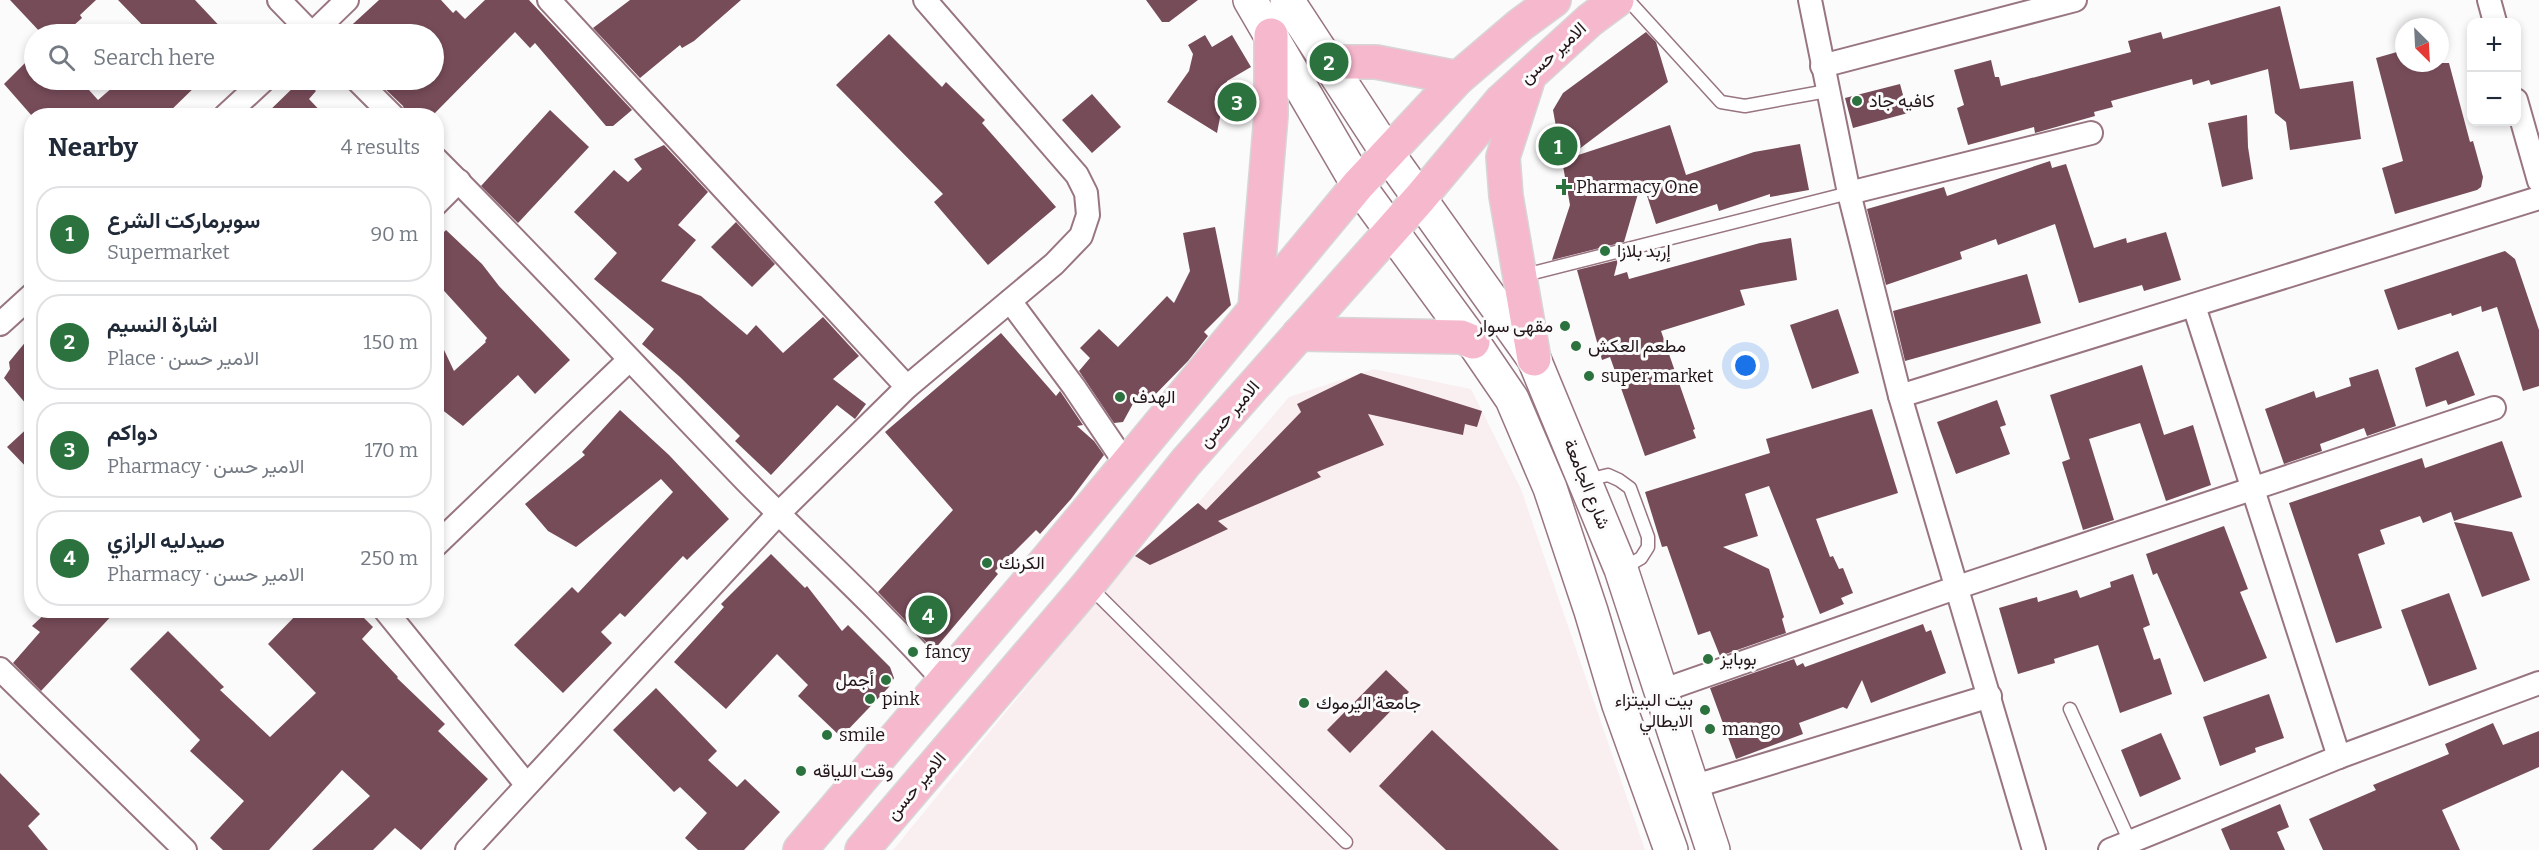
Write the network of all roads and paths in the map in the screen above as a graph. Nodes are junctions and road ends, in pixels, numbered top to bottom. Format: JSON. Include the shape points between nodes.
{"nodes":[{"id":1,"x":279,"y":0,"type":"edge"},
{"id":2,"x":347,"y":0,"type":"edge"},
{"id":3,"x":549,"y":0,"type":"edge"},
{"id":4,"x":925,"y":0,"type":"edge"},
{"id":5,"x":1250,"y":0,"type":"edge"},
{"id":6,"x":1287,"y":0,"type":"edge"},
{"id":7,"x":1554,"y":0,"type":"edge"},
{"id":8,"x":1617,"y":0,"type":"edge"},
{"id":9,"x":1628,"y":0,"type":"edge"},
{"id":10,"x":1810,"y":0,"type":"edge"},
{"id":11,"x":2075,"y":0,"type":"edge"},
{"id":12,"x":2489,"y":0,"type":"edge"},
{"id":13,"x":2494,"y":18,"type":"edge"},
{"id":14,"x":302,"y":24,"type":"edge"},
{"id":15,"x":322,"y":24,"type":"edge"},
{"id":16,"x":1271,"y":34,"type":"junction"},
{"id":17,"x":1329,"y":62,"type":"junction"},
{"id":18,"x":1822,"y":66,"type":"junction"},
{"id":19,"x":1531,"y":72,"type":"junction"},
{"id":20,"x":1458,"y":78,"type":"junction"},
{"id":21,"x":253,"y":90,"type":"edge"},
{"id":22,"x":367,"y":90,"type":"edge"},
{"id":23,"x":1827,"y":91,"type":"junction"},
{"id":24,"x":234,"y":108,"type":"edge"},
{"id":25,"x":385,"y":108,"type":"edge"},
{"id":26,"x":2521,"y":115,"type":"edge"},
{"id":27,"x":2091,"y":133,"type":"dead end"},
{"id":28,"x":1388,"y":154,"type":"junction"},
{"id":29,"x":444,"y":167,"type":"edge"},
{"id":30,"x":459,"y":181,"type":"junction"},
{"id":31,"x":2539,"y":181,"type":"edge"},
{"id":32,"x":1358,"y":185,"type":"junction"},
{"id":33,"x":1848,"y":193,"type":"junction"},
{"id":34,"x":444,"y":196,"type":"edge"},
{"id":35,"x":1419,"y":198,"type":"junction"},
{"id":36,"x":2539,"y":198,"type":"edge"},
{"id":37,"x":1390,"y":231,"type":"junction"},
{"id":38,"x":1519,"y":276,"type":"junction"},
{"id":39,"x":1010,"y":301,"type":"junction"},
{"id":40,"x":24,"y":302,"type":"edge"},
{"id":41,"x":2194,"y":306,"type":"junction"},
{"id":42,"x":1255,"y":308,"type":"junction"},
{"id":43,"x":0,"y":324,"type":"edge"},
{"id":44,"x":1299,"y":334,"type":"junction"},
{"id":45,"x":1473,"y":342,"type":"junction"},
{"id":46,"x":1534,"y":359,"type":"junction"},
{"id":47,"x":629,"y":360,"type":"junction"},
{"id":48,"x":908,"y":387,"type":"junction"},
{"id":49,"x":1900,"y":396,"type":"junction"},
{"id":50,"x":2494,"y":408,"type":"dead end"},
{"id":51,"x":1126,"y":464,"type":"junction"},
{"id":52,"x":2253,"y":490,"type":"junction"},
{"id":53,"x":778,"y":514,"type":"junction"},
{"id":54,"x":444,"y":537,"type":"edge"},
{"id":55,"x":1088,"y":585,"type":"junction"},
{"id":56,"x":1958,"y":587,"type":"junction"},
{"id":57,"x":391,"y":618,"type":"edge"},
{"id":58,"x":0,"y":669,"type":"edge"},
{"id":59,"x":943,"y":680,"type":"junction"},
{"id":60,"x":2539,"y":682,"type":"edge"},
{"id":61,"x":1660,"y":691,"type":"junction"},
{"id":62,"x":1990,"y":696,"type":"junction"},
{"id":63,"x":2070,"y":709,"type":"dead end"},
{"id":64,"x":2339,"y":757,"type":"junction"},
{"id":65,"x":526,"y":784,"type":"junction"},
{"id":66,"x":1692,"y":787,"type":"junction"},
{"id":67,"x":1346,"y":842,"type":"dead end"},
{"id":68,"x":2120,"y":846,"type":"edge"},
{"id":69,"x":185,"y":850,"type":"edge"},
{"id":70,"x":467,"y":850,"type":"edge"},
{"id":71,"x":800,"y":850,"type":"edge"},
{"id":72,"x":862,"y":850,"type":"edge"},
{"id":73,"x":1671,"y":850,"type":"edge"},
{"id":74,"x":1713,"y":850,"type":"edge"},
{"id":75,"x":2034,"y":850,"type":"edge"}],
"edges":[{"from":1,"to":14,"type":"street"},
{"from":2,"to":15,"type":"street"},
{"from":3,"to":48,"type":"street"},
{"from":4,"to":39,"type":"street","via":[[1077,175],[1086,193],[1088,215],[1081,236]]},
{"from":5,"to":16,"type":"main road","name":"شارع الجامعة"},
{"from":6,"to":17,"type":"main road","name":"شارع الجامعة"},
{"from":7,"to":20,"type":"main road"},
{"from":8,"to":19,"type":"main road","name":"الامير حسن"},
{"from":9,"to":23,"type":"lane","via":[[1721,102],[1745,106]]},
{"from":10,"to":18,"type":"street"},
{"from":11,"to":18,"type":"street"},
{"from":12,"to":13,"type":"street"},
{"from":16,"to":32,"type":"main road","name":"شارع الجامعة"},
{"from":16,"to":42,"type":"main road","via":[[1271,115]]},
{"from":17,"to":20,"type":"main road","via":[[1376,62]]},
{"from":17,"to":28,"type":"main road","name":"شارع الجامعة"},
{"from":18,"to":23,"type":"street"},
{"from":19,"to":35,"type":"main road","name":"الامير حسن","via":[[1501,101]]},
{"from":19,"to":38,"type":"main road","via":[[1503,157]]},
{"from":20,"to":28,"type":"main road"},
{"from":21,"to":24,"type":"street"},
{"from":22,"to":25,"type":"street"},
{"from":23,"to":33,"type":"street"},
{"from":26,"to":31,"type":"street"},
{"from":27,"to":33,"type":"street"},
{"from":28,"to":32,"type":"main road"},
{"from":28,"to":35,"type":"main road","name":"شارع الجامعة"},
{"from":29,"to":30,"type":"street"},
{"from":30,"to":34,"type":"street"},
{"from":30,"to":47,"type":"street"},
{"from":32,"to":37,"type":"main road","name":"شارع الجامعة"},
{"from":32,"to":42,"type":"main road"},
{"from":33,"to":38,"type":"lane"},
{"from":33,"to":49,"type":"street"},
{"from":35,"to":37,"type":"main road","name":"الامير حسن"},
{"from":35,"to":46,"type":"main road","name":"شارع الجامعة"},
{"from":36,"to":41,"type":"street"},
{"from":37,"to":44,"type":"main road","name":"الامير حسن"},
{"from":37,"to":45,"type":"main road","name":"شارع الجامعة"},
{"from":38,"to":46,"type":"main road"},
{"from":39,"to":48,"type":"street"},
{"from":39,"to":51,"type":"street"},
{"from":40,"to":43,"type":"street"},
{"from":41,"to":49,"type":"street"},
{"from":41,"to":52,"type":"street"},
{"from":42,"to":51,"type":"main road"},
{"from":44,"to":45,"type":"main road","via":[[1461,337]]},
{"from":44,"to":55,"type":"main road","name":"الامير حسن","via":[[1186,462]]},
{"from":45,"to":73,"type":"main road","name":"شارع الجامعة","via":[[1512,399],[1550,488],[1619,705]]},
{"from":46,"to":61,"type":"main road","name":"شارع الجامعة","via":[[1621,569]]},
{"from":47,"to":53,"type":"street"},
{"from":47,"to":54,"type":"street"},
{"from":48,"to":53,"type":"street"},
{"from":49,"to":56,"type":"street"},
{"from":50,"to":52,"type":"street"},
{"from":51,"to":59,"type":"main road"},
{"from":52,"to":56,"type":"street"},
{"from":52,"to":64,"type":"street"},
{"from":53,"to":59,"type":"street"},
{"from":53,"to":65,"type":"street"},
{"from":55,"to":67,"type":"lane"},
{"from":55,"to":72,"type":"main road","name":"الامير حسن"},
{"from":56,"to":61,"type":"street"},
{"from":56,"to":62,"type":"street"},
{"from":57,"to":65,"type":"street"},
{"from":58,"to":69,"type":"street"},
{"from":59,"to":71,"type":"main road"},
{"from":60,"to":64,"type":"street"},
{"from":61,"to":66,"type":"main road","name":"شارع الجامعة"},
{"from":62,"to":66,"type":"street"},
{"from":62,"to":75,"type":"street"},
{"from":63,"to":68,"type":"lane"},
{"from":64,"to":68,"type":"street"},
{"from":65,"to":70,"type":"street"},
{"from":66,"to":74,"type":"main road","name":"شارع الجامعة"}]}
